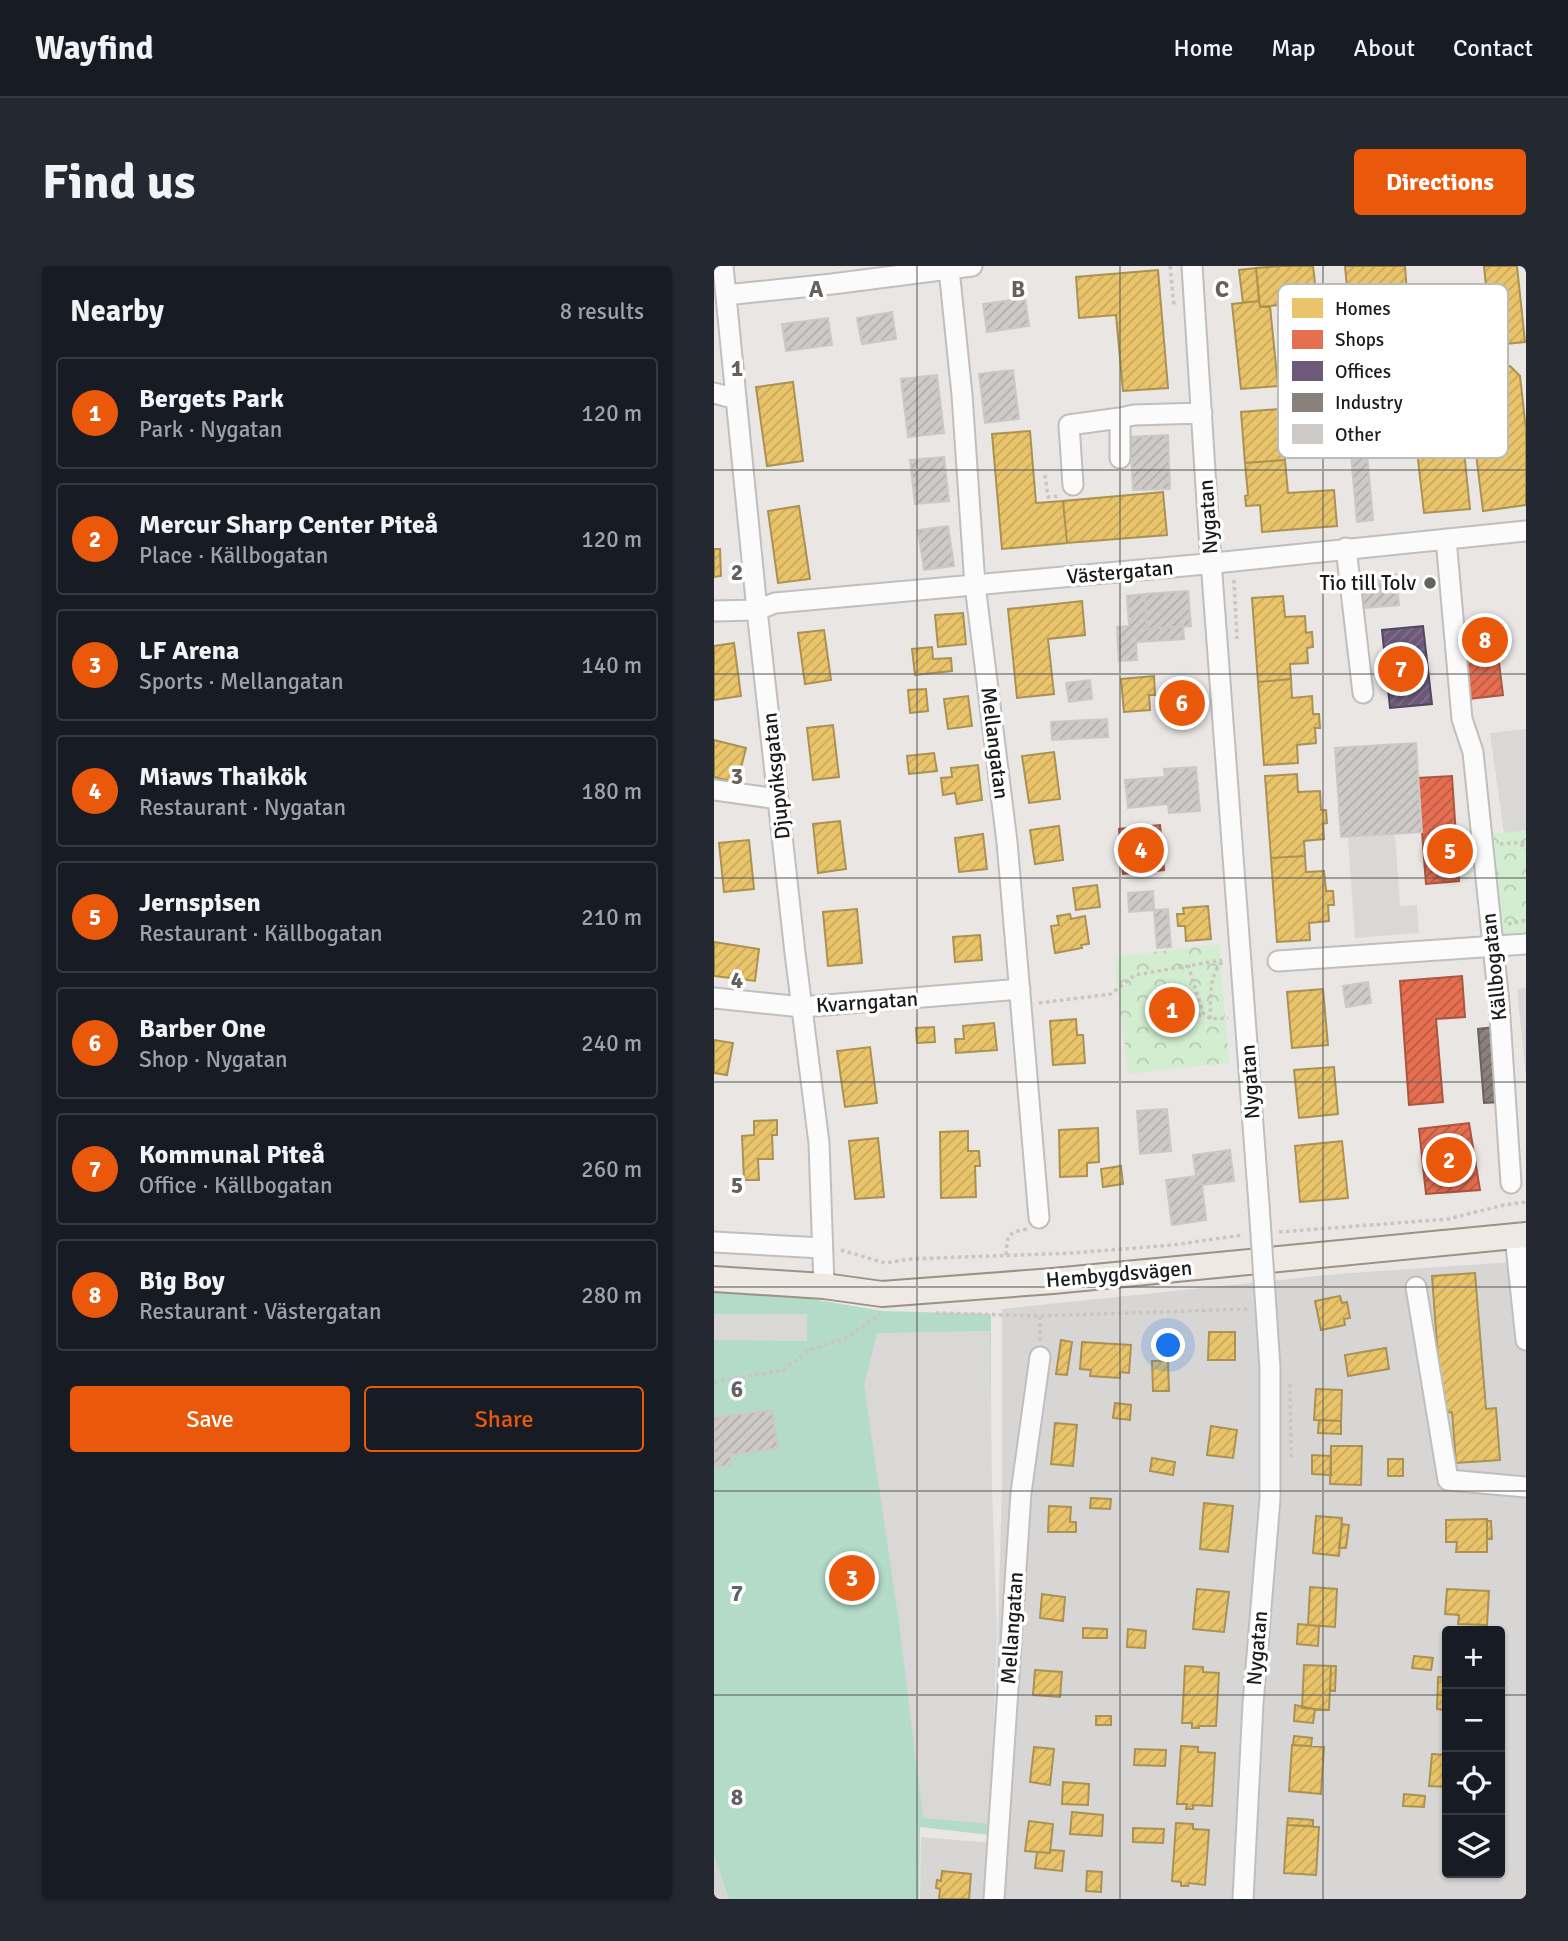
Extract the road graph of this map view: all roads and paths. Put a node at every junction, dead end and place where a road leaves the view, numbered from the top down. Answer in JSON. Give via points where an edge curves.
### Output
{"nodes":[{"id":1,"x":723,"y":266,"type":"edge"},
{"id":2,"x":972,"y":266,"type":"edge"},
{"id":3,"x":1192,"y":266,"type":"edge"},
{"id":4,"x":949,"y":269,"type":"junction"},
{"id":5,"x":726,"y":295,"type":"junction"},
{"id":6,"x":714,"y":393,"type":"edge"},
{"id":7,"x":736,"y":399,"type":"junction"},
{"id":8,"x":1202,"y":413,"type":"junction"},
{"id":9,"x":1120,"y":418,"type":"junction"},
{"id":10,"x":1120,"y":458,"type":"dead end"},
{"id":11,"x":1073,"y":485,"type":"dead end"},
{"id":12,"x":1526,"y":531,"type":"edge"},
{"id":13,"x":1446,"y":539,"type":"junction"},
{"id":14,"x":1346,"y":548,"type":"junction"},
{"id":15,"x":1212,"y":563,"type":"junction"},
{"id":16,"x":975,"y":585,"type":"junction"},
{"id":17,"x":757,"y":610,"type":"junction"},
{"id":18,"x":714,"y":611,"type":"edge"},
{"id":19,"x":1363,"y":693,"type":"dead end"},
{"id":20,"x":714,"y":790,"type":"edge"},
{"id":21,"x":778,"y":799,"type":"junction"},
{"id":22,"x":1524,"y":843,"type":"edge"},
{"id":23,"x":1482,"y":845,"type":"junction"},
{"id":24,"x":1526,"y":850,"type":"edge"},
{"id":25,"x":1526,"y":944,"type":"edge"},
{"id":26,"x":1493,"y":945,"type":"junction"},
{"id":27,"x":1278,"y":961,"type":"dead end"},
{"id":28,"x":1188,"y":965,"type":"junction"},
{"id":29,"x":1021,"y":997,"type":"junction"},
{"id":30,"x":714,"y":998,"type":"edge"},
{"id":31,"x":802,"y":1007,"type":"junction"},
{"id":32,"x":1228,"y":1018,"type":"dead end"},
{"id":33,"x":1210,"y":1019,"type":"junction"},
{"id":34,"x":1517,"y":1122,"type":"edge"},
{"id":35,"x":1511,"y":1183,"type":"dead end"},
{"id":36,"x":1526,"y":1202,"type":"edge"},
{"id":37,"x":1039,"y":1218,"type":"joint"},
{"id":38,"x":1270,"y":1233,"type":"dead end"},
{"id":39,"x":1249,"y":1235,"type":"dead end"},
{"id":40,"x":1523,"y":1236,"type":"edge"},
{"id":41,"x":714,"y":1242,"type":"edge"},
{"id":42,"x":822,"y":1248,"type":"junction"},
{"id":43,"x":1006,"y":1255,"type":"junction"},
{"id":44,"x":885,"y":1263,"type":"junction"},
{"id":45,"x":714,"y":1279,"type":"edge"},
{"id":46,"x":824,"y":1286,"type":"junction"},
{"id":47,"x":1416,"y":1287,"type":"dead end"},
{"id":48,"x":882,"y":1294,"type":"junction"},
{"id":49,"x":1259,"y":1296,"type":"junction"},
{"id":50,"x":932,"y":1313,"type":"dead end"},
{"id":51,"x":1526,"y":1340,"type":"edge"},
{"id":52,"x":1040,"y":1357,"type":"dead end"},
{"id":53,"x":714,"y":1382,"type":"edge"},
{"id":54,"x":1526,"y":1487,"type":"edge"},
{"id":55,"x":994,"y":1899,"type":"edge"},
{"id":56,"x":1243,"y":1899,"type":"edge"}],
"edges":[{"from":1,"to":5,"type":"street","name":"Djupviksgatan"},
{"from":2,"to":4,"type":"street"},
{"from":3,"to":8,"type":"street","name":"Nygatan"},
{"from":4,"to":5,"type":"street"},
{"from":4,"to":16,"type":"street","name":"Mellangatan"},
{"from":5,"to":7,"type":"street","name":"Djupviksgatan"},
{"from":6,"to":7,"type":"street"},
{"from":7,"to":17,"type":"street","name":"Djupviksgatan"},
{"from":8,"to":9,"type":"street"},
{"from":8,"to":15,"type":"street","name":"Nygatan"},
{"from":9,"to":10,"type":"street"},
{"from":9,"to":11,"type":"street","via":[[1069,425]]},
{"from":12,"to":13,"type":"street","name":"Västergatan"},
{"from":13,"to":14,"type":"street","name":"Västergatan"},
{"from":13,"to":23,"type":"street","name":"Källbogatan","via":[[1462,719],[1473,752]]},
{"from":14,"to":15,"type":"street","name":"Västergatan"},
{"from":14,"to":19,"type":"street"},
{"from":15,"to":16,"type":"street","name":"Västergatan"},
{"from":15,"to":49,"type":"street","name":"Nygatan","bridge":true,"via":[[1259,1205]]},
{"from":16,"to":17,"type":"street","name":"Västergatan","via":[[775,603]]},
{"from":16,"to":29,"type":"street","name":"Mellangatan"},
{"from":17,"to":18,"type":"street","name":"Västergatan"},
{"from":17,"to":21,"type":"street","name":"Djupviksgatan"},
{"from":20,"to":21,"type":"street"},
{"from":21,"to":31,"type":"street","name":"Djupviksgatan"},
{"from":22,"to":23,"type":"path"},
{"from":22,"to":24,"type":"path"},
{"from":23,"to":26,"type":"street","name":"Källbogatan"},
{"from":25,"to":26,"type":"street"},
{"from":26,"to":27,"type":"street"},
{"from":26,"to":34,"type":"street","name":"Källbogatan"},
{"from":28,"to":29,"type":"path","via":[[1135,975],[1111,995]]},
{"from":28,"to":33,"type":"path","via":[[1203,1013]]},
{"from":28,"to":33,"type":"path","via":[[1224,960],[1214,970]]},
{"from":29,"to":31,"type":"street","name":"Kvarngatan"},
{"from":29,"to":37,"type":"street","name":"Mellangatan"},
{"from":30,"to":31,"type":"street","name":"Kvarngatan"},
{"from":31,"to":42,"type":"street","name":"Djupviksgatan","via":[[819,1143]]},
{"from":32,"to":33,"type":"path"},
{"from":34,"to":35,"type":"street","name":"Källbogatan"},
{"from":36,"to":38,"type":"path","via":[[1448,1219]]},
{"from":37,"to":43,"type":"path","via":[[1033,1228],[1008,1236]]},
{"from":39,"to":43,"type":"path","via":[[1172,1245]]},
{"from":40,"to":48,"type":"main road","name":"Hembygdsvägen"},
{"from":40,"to":51,"type":"street"},
{"from":41,"to":42,"type":"street"},
{"from":42,"to":44,"type":"path"},
{"from":42,"to":46,"type":"street","name":"Djupviksgatan"},
{"from":43,"to":44,"type":"path"},
{"from":44,"to":48,"type":"path"},
{"from":45,"to":46,"type":"main road","name":"Hembygdsvägen"},
{"from":46,"to":48,"type":"main road","name":"Hembygdsvägen"},
{"from":47,"to":54,"type":"street","via":[[1448,1480]]},
{"from":48,"to":53,"type":"path","via":[[879,1306],[883,1311],[848,1337],[807,1351],[784,1370]]},
{"from":49,"to":50,"type":"path","via":[[1248,1310],[1040,1316]]},
{"from":49,"to":56,"type":"street","name":"Nygatan","via":[[1270,1367],[1270,1499]]},
{"from":52,"to":55,"type":"street","name":"Mellangatan","via":[[1021,1493]]}]}
